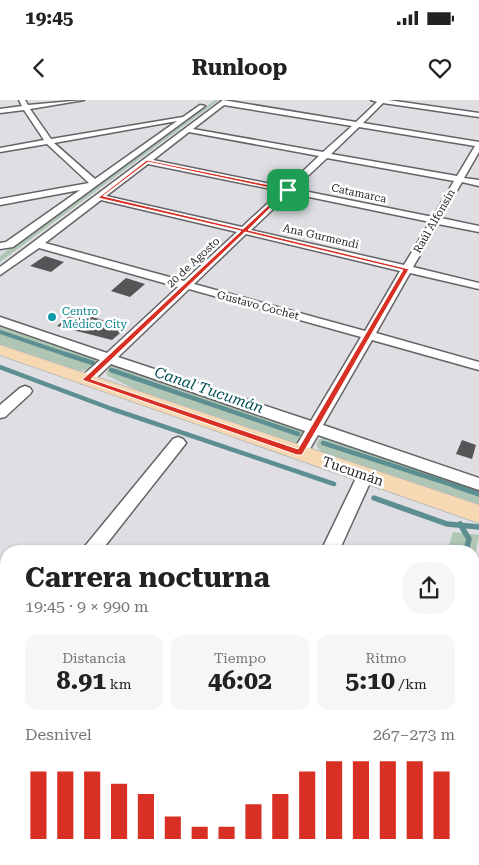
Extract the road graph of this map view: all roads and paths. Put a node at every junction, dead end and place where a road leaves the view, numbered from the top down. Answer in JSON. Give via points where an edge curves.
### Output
{"nodes":[{"id":1,"x":22,"y":100,"type":"edge"},
{"id":2,"x":81,"y":100,"type":"edge"},
{"id":3,"x":210,"y":100,"type":"edge"},
{"id":4,"x":380,"y":100,"type":"edge"},
{"id":5,"x":226,"y":101,"type":"edge"},
{"id":6,"x":26,"y":108,"type":"junction"},
{"id":7,"x":0,"y":111,"type":"edge"},
{"id":8,"x":479,"y":115,"type":"edge"},
{"id":9,"x":186,"y":117,"type":"junction"},
{"id":10,"x":358,"y":124,"type":"junction"},
{"id":11,"x":188,"y":130,"type":"junction"},
{"id":12,"x":49,"y":142,"type":"junction"},
{"id":13,"x":479,"y":145,"type":"edge"},
{"id":14,"x":0,"y":150,"type":"edge"},
{"id":15,"x":325,"y":155,"type":"junction"},
{"id":16,"x":147,"y":161,"type":"junction"},
{"id":17,"x":459,"y":180,"type":"junction"},
{"id":18,"x":479,"y":183,"type":"edge"},
{"id":19,"x":93,"y":184,"type":"junction"},
{"id":20,"x":288,"y":190,"type":"junction"},
{"id":21,"x":100,"y":197,"type":"junction"},
{"id":22,"x":0,"y":202,"type":"edge"},
{"id":23,"x":435,"y":220,"type":"junction"},
{"id":24,"x":479,"y":230,"type":"edge"},
{"id":25,"x":244,"y":231,"type":"junction"},
{"id":26,"x":37,"y":244,"type":"junction"},
{"id":27,"x":0,"y":246,"type":"edge"},
{"id":28,"x":407,"y":269,"type":"junction"},
{"id":29,"x":0,"y":272,"type":"edge"},
{"id":30,"x":187,"y":285,"type":"junction"},
{"id":31,"x":479,"y":286,"type":"edge"},
{"id":32,"x":0,"y":321,"type":"edge"},
{"id":33,"x":368,"y":335,"type":"junction"},
{"id":34,"x":0,"y":350,"type":"edge"},
{"id":35,"x":109,"y":358,"type":"junction"},
{"id":36,"x":479,"y":366,"type":"edge"},
{"id":37,"x":86,"y":380,"type":"junction"},
{"id":38,"x":25,"y":391,"type":"dead end"},
{"id":39,"x":0,"y":413,"type":"edge"},
{"id":40,"x":314,"y":428,"type":"junction"},
{"id":41,"x":178,"y":443,"type":"dead end"},
{"id":42,"x":300,"y":453,"type":"junction"},
{"id":43,"x":365,"y":476,"type":"junction"},
{"id":44,"x":479,"y":484,"type":"edge"},
{"id":45,"x":479,"y":514,"type":"edge"},
{"id":46,"x":95,"y":545,"type":"edge"},
{"id":47,"x":333,"y":545,"type":"edge"}],
"edges":[{"from":1,"to":6,"type":"street"},
{"from":2,"to":6,"type":"street"},
{"from":3,"to":9,"type":"street"},
{"from":4,"to":8,"type":"street"},
{"from":4,"to":10,"type":"street","name":"20 de Agosto"},
{"from":5,"to":10,"type":"street"},
{"from":5,"to":11,"type":"street"},
{"from":6,"to":7,"type":"street"},
{"from":6,"to":12,"type":"street"},
{"from":9,"to":12,"type":"street"},
{"from":9,"to":19,"type":"street"},
{"from":10,"to":13,"type":"street"},
{"from":10,"to":15,"type":"street","name":"20 de Agosto"},
{"from":11,"to":15,"type":"street"},
{"from":11,"to":16,"type":"street"},
{"from":12,"to":14,"type":"street"},
{"from":12,"to":19,"type":"street"},
{"from":13,"to":17,"type":"street","name":"Raúl Alfonsín"},
{"from":15,"to":17,"type":"street"},
{"from":15,"to":20,"type":"street","name":"20 de Agosto"},
{"from":16,"to":20,"type":"street","name":"Catamarca"},
{"from":16,"to":21,"type":"street"},
{"from":17,"to":18,"type":"street"},
{"from":17,"to":23,"type":"street","name":"Raúl Alfonsín"},
{"from":19,"to":22,"type":"street"},
{"from":19,"to":27,"type":"street","via":[[9,244]]},
{"from":20,"to":23,"type":"street","name":"Catamarca"},
{"from":20,"to":25,"type":"street","name":"20 de Agosto"},
{"from":21,"to":25,"type":"street","name":"Ana Gurmendi"},
{"from":21,"to":26,"type":"street"},
{"from":23,"to":24,"type":"street","name":"Catamarca"},
{"from":23,"to":28,"type":"street","name":"Raúl Alfonsín"},
{"from":25,"to":28,"type":"street","name":"Ana Gurmendi"},
{"from":25,"to":30,"type":"street","name":"20 de Agosto"},
{"from":26,"to":29,"type":"street"},
{"from":26,"to":30,"type":"street","name":"Gustavo Cochet"},
{"from":28,"to":31,"type":"street","name":"Ana Gurmendi"},
{"from":28,"to":33,"type":"street","name":"Raúl Alfonsín"},
{"from":30,"to":33,"type":"street","name":"Gustavo Cochet"},
{"from":30,"to":35,"type":"street","name":"20 de Agosto"},
{"from":32,"to":35,"type":"street","name":"Tucumán"},
{"from":33,"to":36,"type":"street","name":"Gustavo Cochet"},
{"from":33,"to":40,"type":"street","name":"Raúl Alfonsín"},
{"from":34,"to":37,"type":"main road","name":"Tucumán"},
{"from":35,"to":37,"type":"street","name":"20 de Agosto"},
{"from":35,"to":40,"type":"street","name":"Tucumán"},
{"from":37,"to":42,"type":"main road","name":"Tucumán"},
{"from":38,"to":39,"type":"street"},
{"from":40,"to":42,"type":"street","name":"Raúl Alfonsín"},
{"from":40,"to":44,"type":"street","name":"Tucumán"},
{"from":41,"to":46,"type":"street"},
{"from":42,"to":43,"type":"main road","name":"Tucumán"},
{"from":43,"to":45,"type":"main road","name":"Tucumán"},
{"from":43,"to":47,"type":"street"}]}
